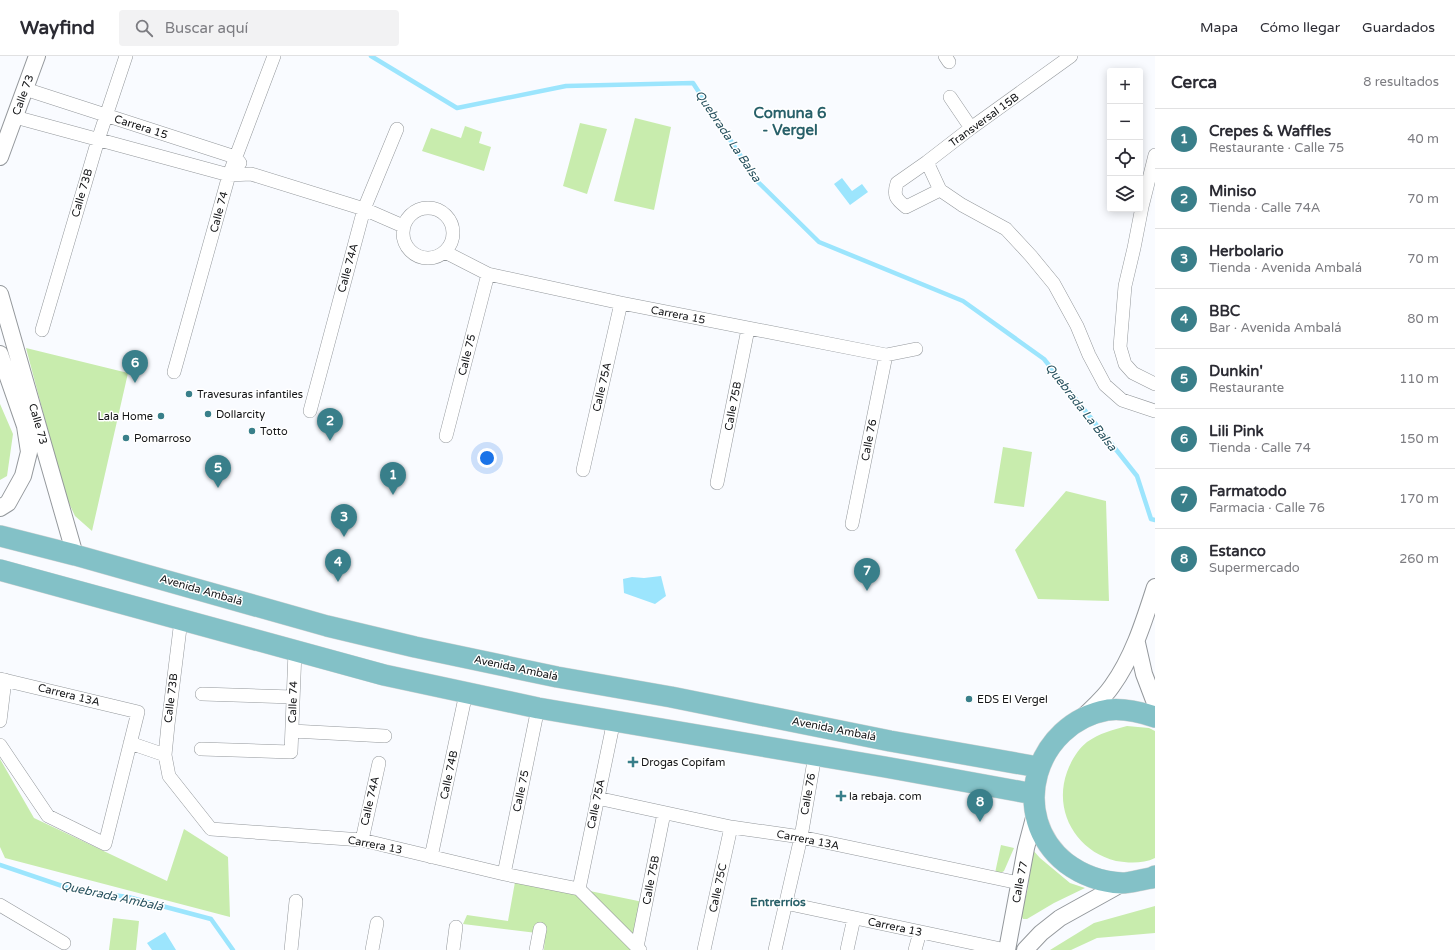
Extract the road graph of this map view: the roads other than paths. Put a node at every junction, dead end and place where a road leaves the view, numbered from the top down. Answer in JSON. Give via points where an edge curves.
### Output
{"nodes":[{"id":1,"x":37,"y":56,"type":"edge"},
{"id":2,"x":126,"y":56,"type":"edge"},
{"id":3,"x":274,"y":56,"type":"edge"},
{"id":4,"x":1071,"y":56,"type":"edge"},
{"id":5,"x":25,"y":89,"type":"junction"},
{"id":6,"x":950,"y":97,"type":"dead end"},
{"id":7,"x":106,"y":115,"type":"junction"},
{"id":8,"x":15,"y":118,"type":"junction"},
{"id":9,"x":971,"y":128,"type":"junction"},
{"id":10,"x":397,"y":129,"type":"dead end"},
{"id":11,"x":98,"y":140,"type":"junction"},
{"id":12,"x":1155,"y":155,"type":"edge"},
{"id":13,"x":0,"y":157,"type":"edge"},
{"id":14,"x":235,"y":157,"type":"junction"},
{"id":15,"x":927,"y":162,"type":"junction"},
{"id":16,"x":251,"y":174,"type":"junction"},
{"id":17,"x":229,"y":175,"type":"junction"},
{"id":18,"x":940,"y":190,"type":"junction"},
{"id":19,"x":364,"y":209,"type":"junction"},
{"id":20,"x":404,"y":226,"type":"junction"},
{"id":21,"x":445,"y":252,"type":"junction"},
{"id":22,"x":488,"y":274,"type":"junction"},
{"id":23,"x":0,"y":294,"type":"edge"},
{"id":24,"x":621,"y":303,"type":"junction"},
{"id":25,"x":748,"y":328,"type":"junction"},
{"id":26,"x":42,"y":330,"type":"dead end"},
{"id":27,"x":916,"y":349,"type":"dead end"},
{"id":28,"x":0,"y":354,"type":"edge"},
{"id":29,"x":886,"y":355,"type":"junction"},
{"id":30,"x":174,"y":372,"type":"dead end"},
{"id":31,"x":1155,"y":384,"type":"edge"},
{"id":32,"x":310,"y":411,"type":"dead end"},
{"id":33,"x":1155,"y":412,"type":"edge"},
{"id":34,"x":446,"y":436,"type":"dead end"},
{"id":35,"x":583,"y":470,"type":"dead end"},
{"id":36,"x":717,"y":483,"type":"dead end"},
{"id":37,"x":0,"y":508,"type":"edge"},
{"id":38,"x":852,"y":524,"type":"dead end"},
{"id":39,"x":0,"y":536,"type":"edge"},
{"id":40,"x":75,"y":555,"type":"junction"},
{"id":41,"x":0,"y":570,"type":"edge"},
{"id":42,"x":1155,"y":587,"type":"edge"},
{"id":43,"x":182,"y":620,"type":"junction"},
{"id":44,"x":1137,"y":643,"type":"junction"},
{"id":45,"x":295,"y":652,"type":"junction"},
{"id":46,"x":2,"y":679,"type":"edge"},
{"id":47,"x":466,"y":693,"type":"junction"},
{"id":48,"x":202,"y":694,"type":"dead end"},
{"id":49,"x":293,"y":697,"type":"junction"},
{"id":50,"x":1155,"y":703,"type":"edge"},
{"id":51,"x":538,"y":708,"type":"junction"},
{"id":52,"x":1155,"y":717,"type":"edge"},
{"id":53,"x":1081,"y":719,"type":"junction"},
{"id":54,"x":614,"y":720,"type":"junction"},
{"id":55,"x":0,"y":722,"type":"edge"},
{"id":56,"x":292,"y":730,"type":"junction"},
{"id":57,"x":385,"y":736,"type":"dead end"},
{"id":58,"x":130,"y":743,"type":"junction"},
{"id":59,"x":0,"y":745,"type":"edge"},
{"id":60,"x":201,"y":748,"type":"dead end"},
{"id":61,"x":166,"y":754,"type":"junction"},
{"id":62,"x":815,"y":755,"type":"junction"},
{"id":63,"x":379,"y":763,"type":"dead end"},
{"id":64,"x":1038,"y":767,"type":"junction"},
{"id":65,"x":169,"y":776,"type":"joint"},
{"id":66,"x":597,"y":798,"type":"junction"},
{"id":67,"x":1034,"y":804,"type":"junction"},
{"id":68,"x":664,"y":813,"type":"junction"},
{"id":69,"x":731,"y":827,"type":"junction"},
{"id":70,"x":801,"y":837,"type":"junction"},
{"id":71,"x":362,"y":840,"type":"junction"},
{"id":72,"x":431,"y":857,"type":"junction"},
{"id":73,"x":504,"y":874,"type":"junction"},
{"id":74,"x":1155,"y":876,"type":"edge"},
{"id":75,"x":1019,"y":883,"type":"junction"},
{"id":76,"x":1123,"y":883,"type":"junction"},
{"id":77,"x":579,"y":889,"type":"junction"},
{"id":78,"x":296,"y":901,"type":"dead end"},
{"id":79,"x":785,"y":903,"type":"junction"},
{"id":80,"x":0,"y":905,"type":"edge"},
{"id":81,"x":854,"y":918,"type":"junction"},
{"id":82,"x":377,"y":922,"type":"dead end"},
{"id":83,"x":456,"y":927,"type":"dead end"},
{"id":84,"x":540,"y":929,"type":"dead end"},
{"id":85,"x":920,"y":932,"type":"junction"},
{"id":86,"x":64,"y":943,"type":"dead end"},
{"id":87,"x":639,"y":949,"type":"edge"},
{"id":88,"x":290,"y":950,"type":"edge"},
{"id":89,"x":372,"y":950,"type":"edge"},
{"id":90,"x":453,"y":950,"type":"edge"},
{"id":91,"x":536,"y":950,"type":"edge"},
{"id":92,"x":704,"y":950,"type":"edge"},
{"id":93,"x":775,"y":950,"type":"edge"},
{"id":94,"x":847,"y":950,"type":"edge"},
{"id":95,"x":915,"y":950,"type":"edge"},
{"id":96,"x":1006,"y":950,"type":"edge"},
{"id":97,"x":1025,"y":950,"type":"edge"}],
"edges":[{"from":1,"to":5,"type":"street","name":"Calle 73"},
{"from":2,"to":7,"type":"street","name":"Calle 73B"},
{"from":3,"to":14,"type":"street","name":"Calle 74"},
{"from":4,"to":9,"type":"street","name":"Transversal 15B"},
{"from":5,"to":7,"type":"street","name":"Carrera 15"},
{"from":5,"to":8,"type":"street","name":"Calle 73"},
{"from":6,"to":9,"type":"street"},
{"from":7,"to":11,"type":"street","name":"Calle 73B"},
{"from":7,"to":14,"type":"street","name":"Carrera 15"},
{"from":8,"to":11,"type":"street","name":"Carrera 15"},
{"from":8,"to":13,"type":"street","name":"Calle 73"},
{"from":9,"to":15,"type":"street","name":"Transversal 15B"},
{"from":10,"to":19,"type":"street","name":"Calle 74A"},
{"from":11,"to":17,"type":"street","name":"Carrera 15"},
{"from":11,"to":26,"type":"street","name":"Calle 73B"},
{"from":12,"to":31,"type":"street","via":[[1125,286],[1120,347],[1125,364],[1134,373]]},
{"from":14,"to":16,"type":"street","name":"Carrera 15"},
{"from":14,"to":17,"type":"street","name":"Calle 74"},
{"from":15,"to":18,"type":"street"},
{"from":15,"to":18,"type":"street","name":"Transversal 15B","via":[[896,183],[894,192],[897,200],[906,208]]},
{"from":16,"to":17,"type":"street","name":"Carrera 15"},
{"from":16,"to":19,"type":"street","name":"Carrera 15"},
{"from":17,"to":30,"type":"street","name":"Calle 74"},
{"from":18,"to":33,"type":"street","via":[[1006,229],[1054,284],[1105,385],[1122,400]]},
{"from":19,"to":20,"type":"street","name":"Carrera 15"},
{"from":19,"to":32,"type":"street","name":"Calle 74A"},
{"from":20,"to":21,"type":"street","via":[[404,242],[414,254],[430,258]]},
{"from":20,"to":21,"type":"street","via":[[407,218],[421,208],[430,207],[446,214],[454,229],[454,238]]},
{"from":21,"to":22,"type":"street","name":"Carrera 15"},
{"from":22,"to":24,"type":"street","name":"Carrera 15"},
{"from":22,"to":34,"type":"street","name":"Calle 75"},
{"from":23,"to":40,"type":"street","name":"Calle 73"},
{"from":24,"to":25,"type":"street","name":"Carrera 15"},
{"from":24,"to":35,"type":"street","name":"Calle 75A"},
{"from":25,"to":29,"type":"street","name":"Carrera 15"},
{"from":25,"to":36,"type":"street","name":"Calle 75B"},
{"from":27,"to":29,"type":"street","name":"Carrera 15"},
{"from":28,"to":37,"type":"street","name":"Calle 73","via":[[25,426],[29,452],[23,476],[8,503]]},
{"from":29,"to":38,"type":"street","name":"Calle 76"},
{"from":39,"to":40,"type":"main road","name":"Avenida Ambalá"},
{"from":40,"to":64,"type":"main road","name":"Avenida Ambalá","via":[[327,626],[415,647],[557,677]]},
{"from":41,"to":43,"type":"main road"},
{"from":42,"to":44,"type":"street"},
{"from":43,"to":45,"type":"main road"},
{"from":43,"to":61,"type":"street","name":"Calle 73B"},
{"from":44,"to":50,"type":"street","via":[[1144,674]]},
{"from":44,"to":53,"type":"street","via":[[1112,686]]},
{"from":45,"to":47,"type":"main road"},
{"from":45,"to":49,"type":"street","name":"Calle 74"},
{"from":46,"to":55,"type":"street"},
{"from":46,"to":58,"type":"street","name":"Carrera 13A","via":[[138,712]]},
{"from":47,"to":51,"type":"main road"},
{"from":47,"to":72,"type":"street","name":"Calle 74B"},
{"from":48,"to":49,"type":"street"},
{"from":49,"to":56,"type":"street","name":"Calle 74"},
{"from":51,"to":54,"type":"main road"},
{"from":51,"to":73,"type":"street","name":"Calle 75"},
{"from":52,"to":53,"type":"main road","via":[[1137,711],[1108,710]]},
{"from":53,"to":64,"type":"main road","via":[[1063,732],[1048,748]]},
{"from":54,"to":62,"type":"main road"},
{"from":54,"to":66,"type":"street","name":"Calle 75A"},
{"from":56,"to":57,"type":"street"},
{"from":56,"to":60,"type":"street","name":"Calle 74","via":[[291,752]]},
{"from":58,"to":59,"type":"street","via":[[105,844],[48,816]]},
{"from":58,"to":61,"type":"street"},
{"from":61,"to":65,"type":"street","name":"Calle 73B"},
{"from":62,"to":67,"type":"main road","via":[[885,766]]},
{"from":62,"to":70,"type":"street","name":"Calle 76"},
{"from":63,"to":71,"type":"street","name":"Calle 74A"},
{"from":64,"to":67,"type":"main road"},
{"from":65,"to":71,"type":"street","name":"Carrera 13","via":[[211,829]]},
{"from":66,"to":68,"type":"street","name":"Carrera 13A"},
{"from":66,"to":77,"type":"street","name":"Calle 75A"},
{"from":67,"to":75,"type":"street","name":"Calle 77"},
{"from":67,"to":76,"type":"main road","via":[[1044,837],[1058,856],[1077,871],[1099,880]]},
{"from":68,"to":69,"type":"street","name":"Carrera 13A"},
{"from":68,"to":87,"type":"street","name":"Calle 75B"},
{"from":69,"to":70,"type":"street","name":"Carrera 13A"},
{"from":69,"to":92,"type":"street","name":"Calle 75C"},
{"from":70,"to":75,"type":"street","name":"Carrera 13A"},
{"from":70,"to":79,"type":"street","name":"Calle 76"},
{"from":71,"to":72,"type":"street","name":"Carrera 13"},
{"from":72,"to":73,"type":"street","name":"Carrera 13"},
{"from":73,"to":77,"type":"street","name":"Carrera 13"},
{"from":74,"to":76,"type":"main road"},
{"from":75,"to":96,"type":"street","name":"Calle 77"},
{"from":76,"to":97,"type":"street","via":[[1060,918]]},
{"from":77,"to":87,"type":"street"},
{"from":78,"to":88,"type":"street"},
{"from":79,"to":81,"type":"street","name":"Carrera 13"},
{"from":79,"to":93,"type":"street","name":"Calle 76"},
{"from":80,"to":86,"type":"street"},
{"from":81,"to":85,"type":"street","name":"Carrera 13"},
{"from":81,"to":94,"type":"street"},
{"from":82,"to":89,"type":"street"},
{"from":83,"to":90,"type":"street"},
{"from":84,"to":91,"type":"street"},
{"from":85,"to":95,"type":"street"},
{"from":85,"to":96,"type":"street","name":"Carrera 13"}]}
